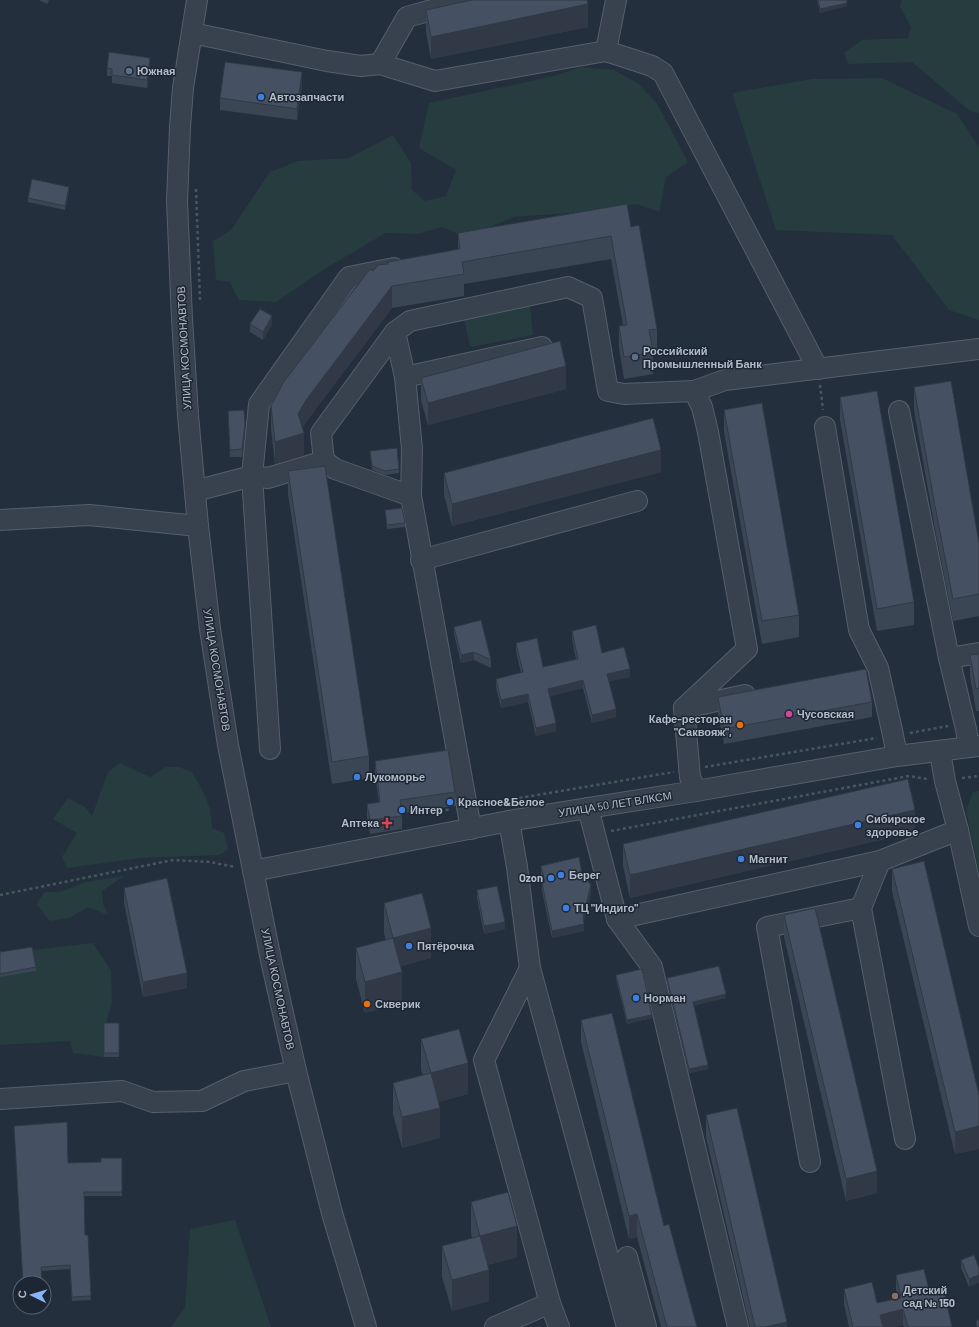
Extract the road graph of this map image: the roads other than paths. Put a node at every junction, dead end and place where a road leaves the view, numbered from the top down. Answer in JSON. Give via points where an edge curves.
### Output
{"nodes":[{"id":1,"x":197,"y":0,"type":"edge"},
{"id":2,"x":468,"y":0,"type":"edge"},
{"id":3,"x":616,"y":0,"type":"edge"},
{"id":4,"x":192,"y":33,"type":"junction"},
{"id":5,"x":606,"y":51,"type":"junction"},
{"id":6,"x":380,"y":64,"type":"junction"},
{"id":7,"x":414,"y":263,"type":"edge"},
{"id":8,"x":395,"y":332,"type":"junction"},
{"id":9,"x":545,"y":346,"type":"edge"},
{"id":10,"x":979,"y":349,"type":"edge"},
{"id":11,"x":818,"y":369,"type":"junction"},
{"id":12,"x":405,"y":377,"type":"junction"},
{"id":13,"x":694,"y":391,"type":"junction"},
{"id":14,"x":899,"y":410,"type":"dead end"},
{"id":15,"x":824,"y":428,"type":"road end"},
{"id":16,"x":324,"y":461,"type":"junction"},
{"id":17,"x":252,"y":476,"type":"junction"},
{"id":18,"x":195,"y":491,"type":"junction"},
{"id":19,"x":411,"y":496,"type":"junction"},
{"id":20,"x":637,"y":502,"type":"dead end"},
{"id":21,"x":0,"y":520,"type":"edge"},
{"id":22,"x":198,"y":526,"type":"junction"},
{"id":23,"x":421,"y":560,"type":"junction"},
{"id":24,"x":979,"y":653,"type":"edge"},
{"id":25,"x":949,"y":658,"type":"junction"},
{"id":26,"x":762,"y":692,"type":"edge"},
{"id":27,"x":684,"y":708,"type":"junction"},
{"id":28,"x":974,"y":747,"type":"edge"},
{"id":29,"x":270,"y":749,"type":"dead end"},
{"id":30,"x":940,"y":752,"type":"junction"},
{"id":31,"x":897,"y":756,"type":"junction"},
{"id":32,"x":696,"y":791,"type":"junction"},
{"id":33,"x":588,"y":808,"type":"junction"},
{"id":34,"x":509,"y":821,"type":"junction"},
{"id":35,"x":471,"y":829,"type":"junction"},
{"id":36,"x":958,"y":830,"type":"junction"},
{"id":37,"x":880,"y":861,"type":"junction"},
{"id":38,"x":253,"y":871,"type":"junction"},
{"id":39,"x":861,"y":908,"type":"junction"},
{"id":40,"x":617,"y":919,"type":"junction"},
{"id":41,"x":979,"y":926,"type":"edge"},
{"id":42,"x":530,"y":968,"type":"junction"},
{"id":43,"x":296,"y":1071,"type":"junction"},
{"id":44,"x":0,"y":1099,"type":"edge"},
{"id":45,"x":906,"y":1139,"type":"dead end"},
{"id":46,"x":810,"y":1162,"type":"dead end"},
{"id":47,"x":627,"y":1257,"type":"dead end"},
{"id":48,"x":550,"y":1303,"type":"junction"},
{"id":49,"x":366,"y":1327,"type":"edge"},
{"id":50,"x":495,"y":1327,"type":"edge"},
{"id":51,"x":559,"y":1327,"type":"edge"},
{"id":52,"x":627,"y":1327,"type":"edge"},
{"id":53,"x":646,"y":1327,"type":"edge"},
{"id":54,"x":738,"y":1327,"type":"edge"}],
"edges":[{"from":1,"to":4,"type":"street","name":"УЛИЦА КОСМОНАВТОВ"},
{"from":2,"to":6,"type":"street","via":[[407,17]]},
{"from":3,"to":5,"type":"street"},
{"from":4,"to":6,"type":"street","via":[[327,61],[361,66]]},
{"from":4,"to":18,"type":"street","name":"УЛИЦА КОСМОНАВТОВ","via":[[183,88],[177,191],[182,319]]},
{"from":5,"to":6,"type":"street","via":[[434,81]]},
{"from":5,"to":11,"type":"street","via":[[652,66],[663,73]]},
{"from":7,"to":17,"type":"street","via":[[349,277],[259,404]]},
{"from":8,"to":12,"type":"street"},
{"from":8,"to":13,"type":"street","via":[[410,321],[568,287],[592,298],[608,391],[624,394]]},
{"from":8,"to":16,"type":"street","via":[[321,433]]},
{"from":9,"to":12,"type":"street"},
{"from":10,"to":11,"type":"street"},
{"from":11,"to":13,"type":"street","via":[[725,380]]},
{"from":12,"to":19,"type":"street","via":[[412,449]]},
{"from":13,"to":27,"type":"street","via":[[702,407],[708,432],[747,649]]},
{"from":14,"to":25,"type":"street"},
{"from":15,"to":31,"type":"street","via":[[859,630]]},
{"from":16,"to":17,"type":"street","via":[[268,478]]},
{"from":16,"to":19,"type":"street","via":[[335,469]]},
{"from":17,"to":18,"type":"street"},
{"from":17,"to":29,"type":"street"},
{"from":18,"to":22,"type":"street","name":"УЛИЦА КОСМОНАВТОВ"},
{"from":19,"to":23,"type":"street"},
{"from":20,"to":23,"type":"street"},
{"from":21,"to":22,"type":"street","via":[[89,515]]},
{"from":22,"to":38,"type":"street","name":"УЛИЦА КОСМОНАВТОВ","via":[[210,628],[227,737]]},
{"from":23,"to":35,"type":"street"},
{"from":24,"to":25,"type":"street"},
{"from":25,"to":28,"type":"street","via":[[966,729]]},
{"from":26,"to":27,"type":"street"},
{"from":27,"to":32,"type":"street","via":[[690,777]]},
{"from":28,"to":30,"type":"street","name":"УЛИЦА 50 ЛЕТ ВЛКСМ"},
{"from":30,"to":31,"type":"street","name":"УЛИЦА 50 ЛЕТ ВЛКСМ"},
{"from":30,"to":36,"type":"street"},
{"from":31,"to":32,"type":"street","name":"УЛИЦА 50 ЛЕТ ВЛКСМ"},
{"from":32,"to":33,"type":"street","name":"УЛИЦА 50 ЛЕТ ВЛКСМ"},
{"from":33,"to":34,"type":"street","name":"УЛИЦА 50 ЛЕТ ВЛКСМ"},
{"from":33,"to":40,"type":"street"},
{"from":34,"to":35,"type":"street","name":"УЛИЦА 50 ЛЕТ ВЛКСМ"},
{"from":34,"to":42,"type":"street"},
{"from":35,"to":38,"type":"street","name":"УЛИЦА 50 ЛЕТ ВЛКСМ"},
{"from":36,"to":37,"type":"street"},
{"from":36,"to":41,"type":"street"},
{"from":37,"to":39,"type":"street"},
{"from":37,"to":40,"type":"street"},
{"from":38,"to":43,"type":"street","name":"УЛИЦА КОСМОНАВТОВ","via":[[270,960]]},
{"from":39,"to":45,"type":"street"},
{"from":39,"to":46,"type":"street","via":[[767,927]]},
{"from":40,"to":54,"type":"street","via":[[652,967]]},
{"from":42,"to":48,"type":"street","via":[[484,1060]]},
{"from":42,"to":52,"type":"street"},
{"from":43,"to":44,"type":"street","via":[[244,1081],[202,1101],[153,1102],[122,1091]]},
{"from":43,"to":49,"type":"street","name":"УЛИЦА КОСМОНАВТОВ","via":[[332,1213]]},
{"from":47,"to":53,"type":"street"},
{"from":48,"to":50,"type":"street"},
{"from":48,"to":51,"type":"street"}]}
